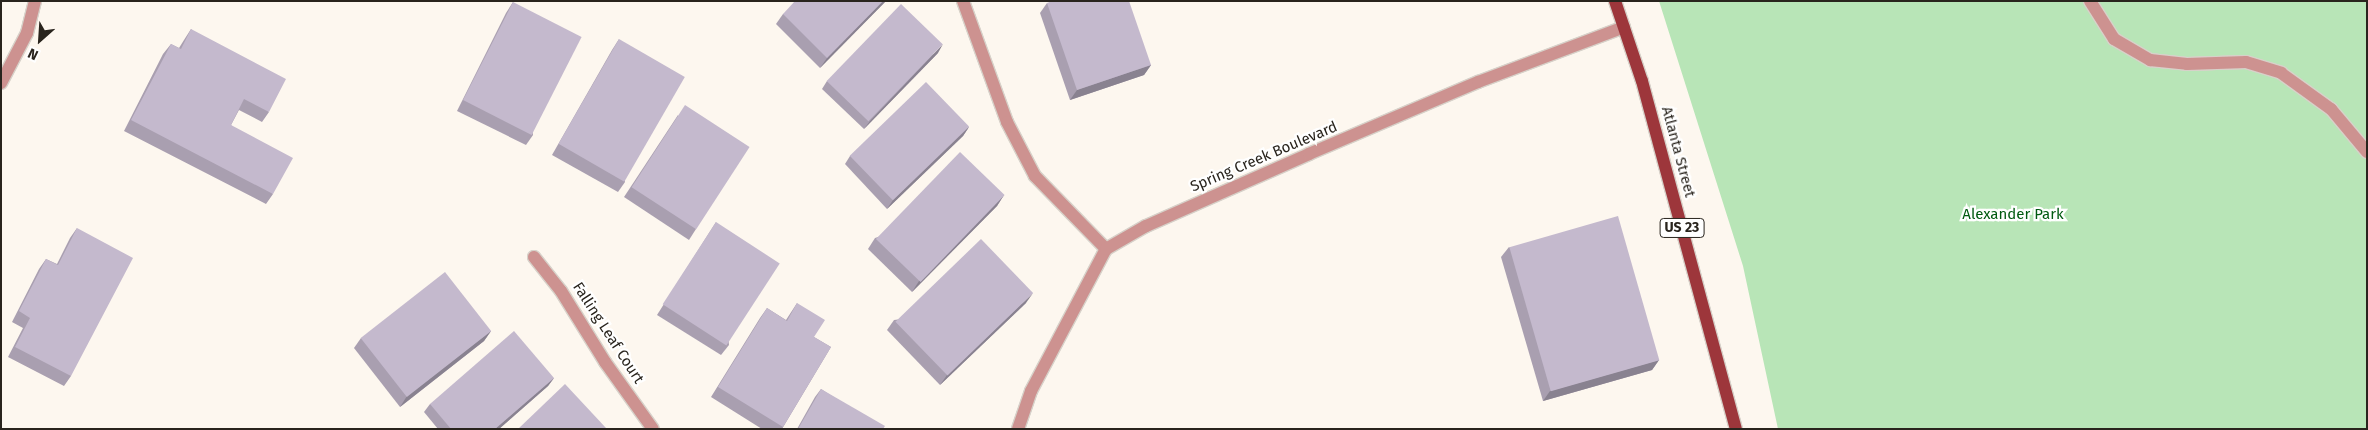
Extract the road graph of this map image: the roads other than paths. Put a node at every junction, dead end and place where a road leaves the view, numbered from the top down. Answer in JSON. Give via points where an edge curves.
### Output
{"nodes":[{"id":1,"x":35,"y":1,"type":"edge"},
{"id":2,"x":963,"y":1,"type":"edge"},
{"id":3,"x":1615,"y":1,"type":"edge"},
{"id":4,"x":2090,"y":1,"type":"edge"},
{"id":5,"x":1624,"y":27,"type":"junction"},
{"id":6,"x":1,"y":83,"type":"edge"},
{"id":7,"x":2367,"y":152,"type":"edge"},
{"id":8,"x":1106,"y":249,"type":"junction"},
{"id":9,"x":534,"y":257,"type":"dead end"},
{"id":10,"x":653,"y":429,"type":"edge"},
{"id":11,"x":1018,"y":429,"type":"edge"},
{"id":12,"x":1736,"y":429,"type":"edge"}],
"edges":[{"from":1,"to":6,"type":"street","via":[[27,33]]},
{"from":2,"to":8,"type":"street","via":[[1007,122],[1035,176]]},
{"from":3,"to":5,"type":"main road","name":"Atlanta Street","number":"US 23"},
{"from":4,"to":7,"type":"street","via":[[2114,39],[2150,60],[2187,64],[2246,62],[2280,73],[2331,109]]},
{"from":5,"to":8,"type":"street","name":"Spring Creek Boulevard","via":[[1478,82],[1318,150],[1146,226]]},
{"from":5,"to":12,"type":"main road","name":"Atlanta Street","number":"US 23","via":[[1642,81]]},
{"from":8,"to":11,"type":"street","via":[[1031,391]]},
{"from":9,"to":10,"type":"street","name":"Falling Leaf Court","via":[[561,291],[605,362]]}]}
